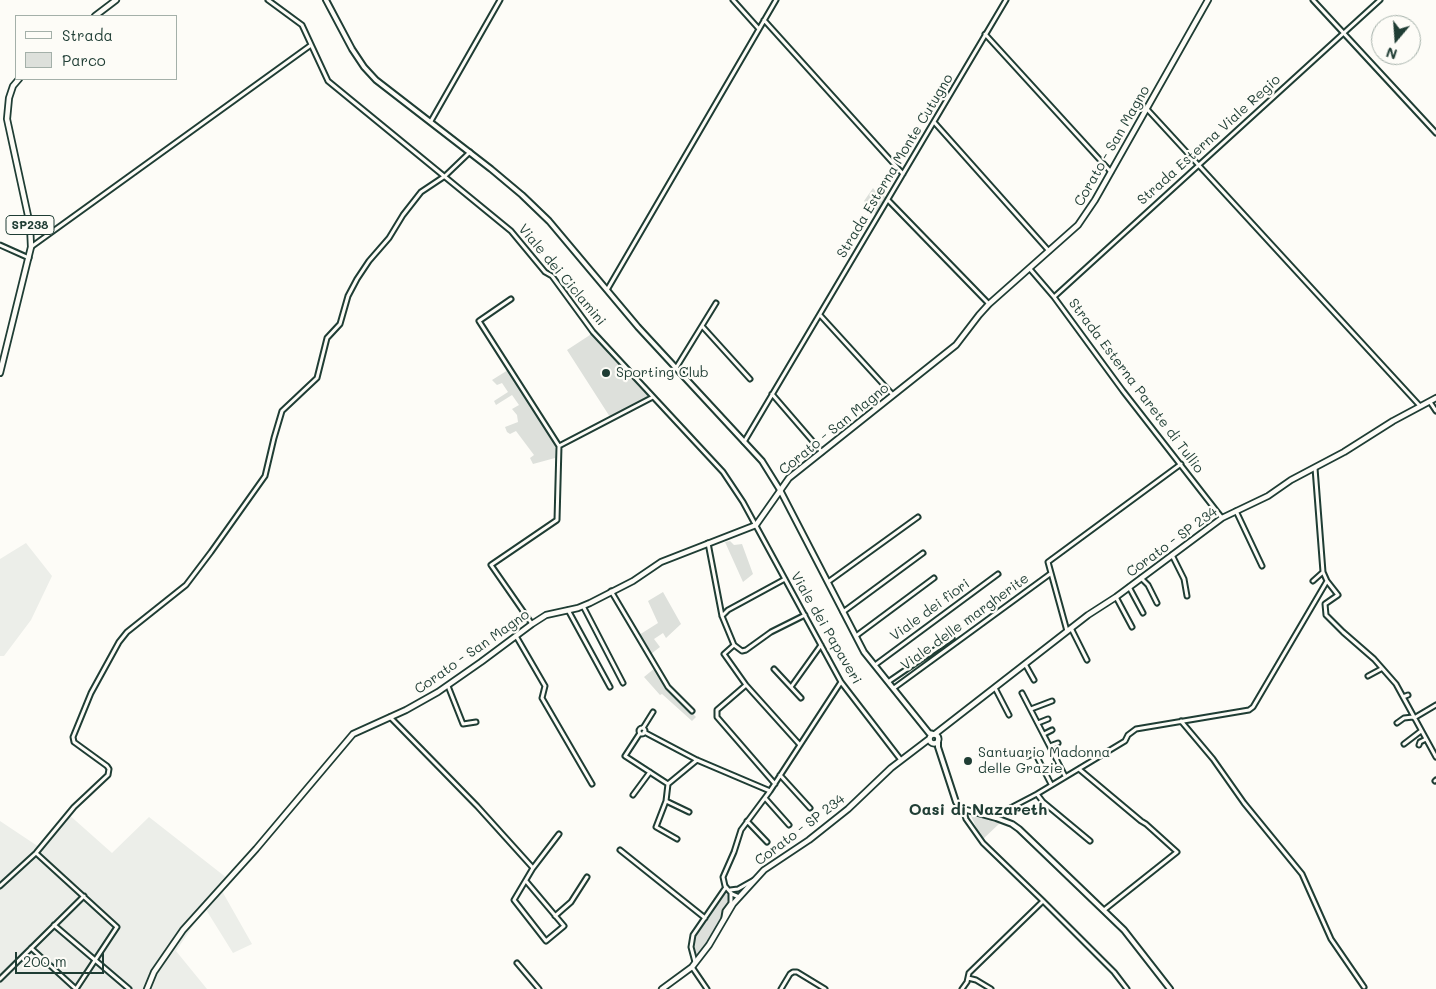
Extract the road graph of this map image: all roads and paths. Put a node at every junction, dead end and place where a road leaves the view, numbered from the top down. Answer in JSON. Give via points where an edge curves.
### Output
{"nodes":[{"id":1,"x":116,"y":0,"type":"edge"},
{"id":2,"x":268,"y":0,"type":"edge"},
{"id":3,"x":326,"y":0,"type":"edge"},
{"id":4,"x":500,"y":0,"type":"edge"},
{"id":5,"x":733,"y":0,"type":"edge"},
{"id":6,"x":776,"y":0,"type":"edge"},
{"id":7,"x":1006,"y":0,"type":"edge"},
{"id":8,"x":1208,"y":0,"type":"edge"},
{"id":9,"x":1313,"y":0,"type":"edge"},
{"id":10,"x":1380,"y":0,"type":"edge"},
{"id":11,"x":97,"y":15,"type":"edge"},
{"id":12,"x":764,"y":20,"type":"junction"},
{"id":13,"x":759,"y":29,"type":"junction"},
{"id":14,"x":1344,"y":33,"type":"junction"},
{"id":15,"x":985,"y":34,"type":"junction"},
{"id":16,"x":311,"y":45,"type":"junction"},
{"id":17,"x":18,"y":80,"type":"edge"},
{"id":18,"x":1147,"y":109,"type":"junction"},
{"id":19,"x":431,"y":121,"type":"junction"},
{"id":20,"x":934,"y":122,"type":"junction"},
{"id":21,"x":1436,"y":133,"type":"edge"},
{"id":22,"x":470,"y":152,"type":"junction"},
{"id":23,"x":1199,"y":165,"type":"junction"},
{"id":24,"x":1111,"y":172,"type":"junction"},
{"id":25,"x":903,"y":174,"type":"junction"},
{"id":26,"x":445,"y":176,"type":"junction"},
{"id":27,"x":888,"y":200,"type":"junction"},
{"id":28,"x":0,"y":245,"type":"edge"},
{"id":29,"x":31,"y":246,"type":"junction"},
{"id":30,"x":1049,"y":251,"type":"junction"},
{"id":31,"x":29,"y":258,"type":"junction"},
{"id":32,"x":1030,"y":269,"type":"junction"},
{"id":33,"x":607,"y":290,"type":"junction"},
{"id":34,"x":1054,"y":297,"type":"junction"},
{"id":35,"x":512,"y":299,"type":"dead end"},
{"id":36,"x":716,"y":303,"type":"dead end"},
{"id":37,"x":990,"y":304,"type":"junction"},
{"id":38,"x":820,"y":314,"type":"junction"},
{"id":39,"x":702,"y":326,"type":"junction"},
{"id":40,"x":676,"y":368,"type":"junction"},
{"id":41,"x":0,"y":373,"type":"edge"},
{"id":42,"x":750,"y":379,"type":"dead end"},
{"id":43,"x":772,"y":394,"type":"junction"},
{"id":44,"x":893,"y":395,"type":"junction"},
{"id":45,"x":653,"y":397,"type":"junction"},
{"id":46,"x":1436,"y":398,"type":"edge"},
{"id":47,"x":1430,"y":402,"type":"junction"},
{"id":48,"x":1420,"y":406,"type":"junction"},
{"id":49,"x":1436,"y":411,"type":"edge"},
{"id":50,"x":744,"y":442,"type":"junction"},
{"id":51,"x":559,"y":446,"type":"junction"},
{"id":52,"x":822,"y":452,"type":"junction"},
{"id":53,"x":1181,"y":464,"type":"junction"},
{"id":54,"x":1315,"y":467,"type":"junction"},
{"id":55,"x":780,"y":490,"type":"junction"},
{"id":56,"x":1236,"y":511,"type":"junction"},
{"id":57,"x":918,"y":517,"type":"dead end"},
{"id":58,"x":1222,"y":518,"type":"junction"},
{"id":59,"x":756,"y":525,"type":"junction"},
{"id":60,"x":708,"y":543,"type":"junction"},
{"id":61,"x":923,"y":553,"type":"dead end"},
{"id":62,"x":1172,"y":555,"type":"junction"},
{"id":63,"x":1262,"y":566,"type":"dead end"},
{"id":64,"x":1323,"y":572,"type":"junction"},
{"id":65,"x":998,"y":574,"type":"dead end"},
{"id":66,"x":1051,"y":574,"type":"junction"},
{"id":67,"x":934,"y":578,"type":"dead end"},
{"id":68,"x":1141,"y":578,"type":"junction"},
{"id":69,"x":785,"y":580,"type":"junction"},
{"id":70,"x":1313,"y":581,"type":"dead end"},
{"id":71,"x":1327,"y":581,"type":"junction"},
{"id":72,"x":828,"y":582,"type":"junction"},
{"id":73,"x":1129,"y":587,"type":"junction"},
{"id":74,"x":611,"y":592,"type":"junction"},
{"id":75,"x":1116,"y":596,"type":"junction"},
{"id":76,"x":1187,"y":596,"type":"dead end"},
{"id":77,"x":1157,"y":603,"type":"dead end"},
{"id":78,"x":583,"y":606,"type":"junction"},
{"id":79,"x":568,"y":610,"type":"junction"},
{"id":80,"x":843,"y":612,"type":"junction"},
{"id":81,"x":1143,"y":613,"type":"dead end"},
{"id":82,"x":805,"y":615,"type":"junction"},
{"id":83,"x":722,"y":616,"type":"junction"},
{"id":84,"x":532,"y":624,"type":"junction"},
{"id":85,"x":1132,"y":627,"type":"dead end"},
{"id":86,"x":1069,"y":630,"type":"junction"},
{"id":87,"x":516,"y":636,"type":"junction"},
{"id":88,"x":856,"y":636,"type":"junction"},
{"id":89,"x":952,"y":638,"type":"dead end"},
{"id":90,"x":734,"y":645,"type":"junction"},
{"id":91,"x":821,"y":646,"type":"junction"},
{"id":92,"x":1087,"y":660,"type":"dead end"},
{"id":93,"x":1025,"y":664,"type":"junction"},
{"id":94,"x":874,"y":665,"type":"junction"},
{"id":95,"x":774,"y":669,"type":"dead end"},
{"id":96,"x":1381,"y":669,"type":"junction"},
{"id":97,"x":1368,"y":676,"type":"dead end"},
{"id":98,"x":1034,"y":680,"type":"dead end"},
{"id":99,"x":841,"y":682,"type":"junction"},
{"id":100,"x":888,"y":682,"type":"junction"},
{"id":101,"x":623,"y":683,"type":"dead end"},
{"id":102,"x":746,"y":685,"type":"junction"},
{"id":103,"x":448,"y":686,"type":"junction"},
{"id":104,"x":610,"y":686,"type":"dead end"},
{"id":105,"x":791,"y":687,"type":"junction"},
{"id":106,"x":894,"y":688,"type":"junction"},
{"id":107,"x":995,"y":688,"type":"junction"},
{"id":108,"x":1022,"y":693,"type":"dead end"},
{"id":109,"x":1408,"y":695,"type":"dead end"},
{"id":110,"x":1402,"y":697,"type":"junction"},
{"id":111,"x":802,"y":698,"type":"dead end"},
{"id":112,"x":1052,"y":701,"type":"dead end"},
{"id":113,"x":1436,"y":705,"type":"edge"},
{"id":114,"x":1031,"y":709,"type":"junction"},
{"id":115,"x":692,"y":711,"type":"dead end"},
{"id":116,"x":653,"y":712,"type":"dead end"},
{"id":117,"x":1009,"y":715,"type":"dead end"},
{"id":118,"x":390,"y":717,"type":"junction"},
{"id":119,"x":1414,"y":717,"type":"junction"},
{"id":120,"x":1048,"y":719,"type":"dead end"},
{"id":121,"x":1181,"y":721,"type":"junction"},
{"id":122,"x":476,"y":722,"type":"dead end"},
{"id":123,"x":1038,"y":723,"type":"junction"},
{"id":124,"x":1397,"y":723,"type":"dead end"},
{"id":125,"x":1052,"y":730,"type":"dead end"},
{"id":126,"x":642,"y":731,"type":"junction"},
{"id":127,"x":1421,"y":731,"type":"junction"},
{"id":128,"x":1044,"y":734,"type":"junction"},
{"id":129,"x":934,"y":738,"type":"junction"},
{"id":130,"x":1426,"y":739,"type":"junction"},
{"id":131,"x":1058,"y":743,"type":"dead end"},
{"id":132,"x":1404,"y":744,"type":"dead end"},
{"id":133,"x":800,"y":745,"type":"junction"},
{"id":134,"x":1419,"y":745,"type":"dead end"},
{"id":135,"x":1050,"y":746,"type":"junction"},
{"id":136,"x":1028,"y":756,"type":"dead end"},
{"id":137,"x":1436,"y":757,"type":"edge"},
{"id":138,"x":697,"y":760,"type":"junction"},
{"id":139,"x":902,"y":761,"type":"junction"},
{"id":140,"x":1079,"y":769,"type":"junction"},
{"id":141,"x":650,"y":772,"type":"junction"},
{"id":142,"x":780,"y":776,"type":"junction"},
{"id":143,"x":1065,"y":776,"type":"junction"},
{"id":144,"x":592,"y":784,"type":"dead end"},
{"id":145,"x":668,"y":784,"type":"junction"},
{"id":146,"x":775,"y":784,"type":"junction"},
{"id":147,"x":1051,"y":784,"type":"junction"},
{"id":148,"x":770,"y":792,"type":"junction"},
{"id":149,"x":1037,"y":794,"type":"junction"},
{"id":150,"x":633,"y":795,"type":"dead end"},
{"id":151,"x":765,"y":798,"type":"junction"},
{"id":152,"x":666,"y":801,"type":"junction"},
{"id":153,"x":810,"y":808,"type":"dead end"},
{"id":154,"x":963,"y":810,"type":"junction"},
{"id":155,"x":689,"y":812,"type":"dead end"},
{"id":156,"x":992,"y":817,"type":"junction"},
{"id":157,"x":747,"y":821,"type":"junction"},
{"id":158,"x":789,"y":825,"type":"dead end"},
{"id":159,"x":559,"y":834,"type":"dead end"},
{"id":160,"x":677,"y":839,"type":"dead end"},
{"id":161,"x":1090,"y":841,"type":"dead end"},
{"id":162,"x":767,"y":842,"type":"dead end"},
{"id":163,"x":620,"y":850,"type":"dead end"},
{"id":164,"x":36,"y":853,"type":"junction"},
{"id":165,"x":534,"y":868,"type":"junction"},
{"id":166,"x":587,"y":877,"type":"dead end"},
{"id":167,"x":755,"y":879,"type":"junction"},
{"id":168,"x":526,"y":881,"type":"junction"},
{"id":169,"x":0,"y":886,"type":"edge"},
{"id":170,"x":728,"y":888,"type":"junction"},
{"id":171,"x":84,"y":896,"type":"junction"},
{"id":172,"x":738,"y":897,"type":"junction"},
{"id":173,"x":1043,"y":901,"type":"junction"},
{"id":174,"x":1104,"y":910,"type":"junction"},
{"id":175,"x":556,"y":916,"type":"junction"},
{"id":176,"x":705,"y":918,"type":"junction"},
{"id":177,"x":724,"y":918,"type":"junction"},
{"id":178,"x":54,"y":925,"type":"junction"},
{"id":179,"x":31,"y":948,"type":"junction"},
{"id":180,"x":95,"y":960,"type":"junction"},
{"id":181,"x":517,"y":964,"type":"dead end"},
{"id":182,"x":694,"y":965,"type":"junction"},
{"id":183,"x":968,"y":978,"type":"junction"},
{"id":184,"x":0,"y":979,"type":"edge"},
{"id":185,"x":1364,"y":987,"type":"dead end"},
{"id":186,"x":76,"y":989,"type":"edge"},
{"id":187,"x":128,"y":989,"type":"edge"},
{"id":188,"x":146,"y":989,"type":"edge"},
{"id":189,"x":539,"y":989,"type":"edge"},
{"id":190,"x":662,"y":989,"type":"edge"},
{"id":191,"x":707,"y":989,"type":"edge"},
{"id":192,"x":781,"y":989,"type":"edge"},
{"id":193,"x":825,"y":989,"type":"edge"},
{"id":194,"x":962,"y":989,"type":"edge"},
{"id":195,"x":991,"y":989,"type":"edge"},
{"id":196,"x":1127,"y":989,"type":"edge"},
{"id":197,"x":1170,"y":989,"type":"edge"}],
"edges":[{"from":1,"to":11,"type":"main road"},
{"from":2,"to":16,"type":"street","name":"Viale dei Ciclamini","via":[[302,24]]},
{"from":3,"to":19,"type":"street","via":[[364,66],[389,91]]},
{"from":4,"to":19,"type":"street"},
{"from":5,"to":13,"type":"street"},
{"from":6,"to":12,"type":"street"},
{"from":7,"to":15,"type":"street","name":"Strada Esterna Monte Cutugno"},
{"from":8,"to":18,"type":"main road","name":"Corato - San Magno"},
{"from":9,"to":14,"type":"street"},
{"from":10,"to":14,"type":"street","name":"Strada Esterna Viale Regio"},
{"from":12,"to":13,"type":"street"},
{"from":12,"to":25,"type":"street"},
{"from":13,"to":33,"type":"street"},
{"from":14,"to":21,"type":"street"},
{"from":14,"to":23,"type":"street","name":"Strada Esterna Viale Regio"},
{"from":15,"to":20,"type":"street","name":"Strada Esterna Monte Cutugno"},
{"from":15,"to":24,"type":"street"},
{"from":16,"to":26,"type":"street","name":"Viale dei Ciclamini","via":[[328,81]]},
{"from":16,"to":29,"type":"street"},
{"from":17,"to":29,"type":"main road","number":"SP238","via":[[9,98],[7,119],[30,225]]},
{"from":18,"to":23,"type":"street"},
{"from":18,"to":24,"type":"main road","name":"Corato - San Magno"},
{"from":19,"to":22,"type":"street"},
{"from":20,"to":25,"type":"street","name":"Strada Esterna Monte Cutugno"},
{"from":20,"to":30,"type":"street"},
{"from":22,"to":26,"type":"street"},
{"from":22,"to":33,"type":"street","via":[[549,221]]},
{"from":23,"to":34,"type":"street","name":"Strada Esterna Viale Regio"},
{"from":23,"to":48,"type":"street"},
{"from":24,"to":30,"type":"main road","name":"Corato - San Magno","via":[[1078,225]]},
{"from":25,"to":27,"type":"street","name":"Strada Esterna Monte Cutugno"},
{"from":26,"to":45,"type":"street","name":"Viale dei Ciclamini","via":[[511,231],[552,276],[593,332]]},
{"from":26,"to":164,"type":"street","via":[[421,192],[354,283],[340,324],[327,338],[317,378],[282,411],[265,476],[186,585],[119,642],[72,737],[74,742],[107,766],[108,775],[74,807]]},
{"from":27,"to":37,"type":"street"},
{"from":27,"to":38,"type":"street","name":"Strada Esterna Monte Cutugno"},
{"from":28,"to":31,"type":"street"},
{"from":29,"to":31,"type":"main road","number":"SP238"},
{"from":30,"to":32,"type":"main road","name":"Corato - San Magno"},
{"from":31,"to":41,"type":"main road","number":"SP238"},
{"from":32,"to":34,"type":"street","name":"Strada Esterna Parete di Tullio"},
{"from":32,"to":37,"type":"main road","name":"Corato - San Magno"},
{"from":33,"to":40,"type":"street"},
{"from":34,"to":53,"type":"street","name":"Strada Esterna Parete di Tullio"},
{"from":35,"to":51,"type":"street","via":[[479,321]]},
{"from":36,"to":39,"type":"street"},
{"from":37,"to":44,"type":"main road","name":"Corato - San Magno","via":[[956,345]]},
{"from":38,"to":43,"type":"street","name":"Strada Esterna Monte Cutugno"},
{"from":38,"to":44,"type":"street"},
{"from":39,"to":40,"type":"street"},
{"from":39,"to":42,"type":"street"},
{"from":40,"to":50,"type":"street"},
{"from":43,"to":50,"type":"street","name":"Strada Esterna Monte Cutugno"},
{"from":43,"to":52,"type":"street"},
{"from":44,"to":52,"type":"main road","name":"Corato - San Magno"},
{"from":45,"to":51,"type":"street"},
{"from":45,"to":59,"type":"street","name":"Viale dei Ciclamini","via":[[723,472]]},
{"from":46,"to":47,"type":"main road","name":"Corato - SP 234"},
{"from":47,"to":48,"type":"main road","name":"Corato - SP 234"},
{"from":47,"to":49,"type":"street"},
{"from":48,"to":54,"type":"main road","name":"Corato - SP 234"},
{"from":50,"to":55,"type":"street","via":[[762,461]]},
{"from":51,"to":84,"type":"street","via":[[558,520],[491,564]]},
{"from":52,"to":55,"type":"main road","name":"Corato - San Magno","via":[[789,478]]},
{"from":53,"to":58,"type":"street","name":"Strada Esterna Parete di Tullio"},
{"from":53,"to":66,"type":"street","via":[[1048,562]]},
{"from":54,"to":56,"type":"main road","name":"Corato - SP 234"},
{"from":54,"to":64,"type":"street"},
{"from":55,"to":59,"type":"main road","name":"Corato - San Magno"},
{"from":55,"to":72,"type":"street"},
{"from":56,"to":58,"type":"main road","name":"Corato - SP 234"},
{"from":56,"to":63,"type":"street"},
{"from":57,"to":72,"type":"street"},
{"from":58,"to":62,"type":"main road","name":"Corato - SP 234"},
{"from":59,"to":60,"type":"main road","name":"Corato - San Magno"},
{"from":59,"to":69,"type":"street","name":"Viale dei Papaveri"},
{"from":60,"to":74,"type":"main road","name":"Corato - San Magno","via":[[661,562]]},
{"from":60,"to":83,"type":"street"},
{"from":61,"to":80,"type":"street"},
{"from":62,"to":68,"type":"main road","name":"Corato - SP 234"},
{"from":62,"to":76,"type":"street","via":[[1184,578]]},
{"from":64,"to":70,"type":"street"},
{"from":64,"to":71,"type":"street"},
{"from":65,"to":94,"type":"street","name":"Viale dei fiori"},
{"from":66,"to":86,"type":"street"},
{"from":66,"to":106,"type":"street","name":"Viale delle margherite"},
{"from":67,"to":88,"type":"street"},
{"from":68,"to":73,"type":"main road","name":"Corato - SP 234"},
{"from":68,"to":77,"type":"street"},
{"from":69,"to":82,"type":"street","name":"Viale dei Papaveri"},
{"from":69,"to":83,"type":"street"},
{"from":71,"to":96,"type":"street","via":[[1338,595],[1325,604],[1326,615]]},
{"from":71,"to":121,"type":"street","via":[[1253,707]]},
{"from":72,"to":80,"type":"street"},
{"from":73,"to":75,"type":"main road","name":"Corato - SP 234"},
{"from":73,"to":81,"type":"street"},
{"from":74,"to":78,"type":"main road","name":"Corato - San Magno"},
{"from":74,"to":115,"type":"street","via":[[668,687]]},
{"from":75,"to":85,"type":"street"},
{"from":75,"to":86,"type":"main road","name":"Corato - SP 234"},
{"from":78,"to":79,"type":"main road","name":"Corato - San Magno"},
{"from":78,"to":101,"type":"street"},
{"from":79,"to":84,"type":"main road","name":"Corato - San Magno","via":[[546,615]]},
{"from":79,"to":104,"type":"street"},
{"from":80,"to":88,"type":"street"},
{"from":82,"to":90,"type":"street","via":[[771,632],[746,650]]},
{"from":82,"to":91,"type":"street","name":"Viale dei Papaveri"},
{"from":83,"to":90,"type":"street"},
{"from":84,"to":87,"type":"main road","name":"Corato - San Magno"},
{"from":86,"to":92,"type":"street"},
{"from":86,"to":93,"type":"main road","name":"Corato - SP 234"},
{"from":87,"to":103,"type":"main road","name":"Corato - San Magno"},
{"from":87,"to":144,"type":"street","via":[[545,686],[542,698]]},
{"from":88,"to":94,"type":"street"},
{"from":89,"to":100,"type":"street"},
{"from":90,"to":102,"type":"street","via":[[724,654]]},
{"from":91,"to":99,"type":"street","name":"Viale dei Papaveri"},
{"from":91,"to":105,"type":"street"},
{"from":93,"to":98,"type":"street"},
{"from":93,"to":107,"type":"main road","name":"Corato - SP 234"},
{"from":94,"to":100,"type":"street"},
{"from":95,"to":105,"type":"street"},
{"from":96,"to":97,"type":"street"},
{"from":96,"to":110,"type":"street","via":[[1396,684]]},
{"from":99,"to":133,"type":"street"},
{"from":99,"to":139,"type":"street","name":"Viale dei Papaveri"},
{"from":100,"to":106,"type":"street"},
{"from":102,"to":133,"type":"street"},
{"from":102,"to":146,"type":"street","via":[[717,710],[717,717]]},
{"from":103,"to":118,"type":"main road","name":"Corato - San Magno"},
{"from":103,"to":122,"type":"street","via":[[463,724]]},
{"from":105,"to":111,"type":"street"},
{"from":106,"to":129,"type":"street"},
{"from":107,"to":117,"type":"street"},
{"from":107,"to":129,"type":"main road","name":"Corato - SP 234"},
{"from":108,"to":114,"type":"street"},
{"from":109,"to":110,"type":"street"},
{"from":110,"to":119,"type":"street"},
{"from":112,"to":114,"type":"street"},
{"from":113,"to":119,"type":"street"},
{"from":114,"to":123,"type":"street"},
{"from":116,"to":126,"type":"street"},
{"from":118,"to":165,"type":"street"},
{"from":118,"to":188,"type":"main road","name":"Corato - San Magno","via":[[354,734],[183,930]]},
{"from":119,"to":124,"type":"street"},
{"from":119,"to":127,"type":"street"},
{"from":120,"to":123,"type":"street"},
{"from":121,"to":140,"type":"street","via":[[1136,729],[1125,741]]},
{"from":121,"to":185,"type":"street","via":[[1302,874],[1331,940]]},
{"from":123,"to":128,"type":"street"},
{"from":125,"to":128,"type":"street"},
{"from":126,"to":138,"type":"street"},
{"from":126,"to":141,"type":"street","via":[[626,756]]},
{"from":127,"to":130,"type":"street"},
{"from":127,"to":132,"type":"street"},
{"from":128,"to":135,"type":"street"},
{"from":129,"to":139,"type":"main road","name":"Corato - SP 234"},
{"from":129,"to":154,"type":"street","via":[[956,802]]},
{"from":130,"to":134,"type":"street"},
{"from":130,"to":137,"type":"street"},
{"from":131,"to":135,"type":"street"},
{"from":133,"to":142,"type":"street"},
{"from":135,"to":143,"type":"street"},
{"from":136,"to":147,"type":"street","via":[[1035,753]]},
{"from":138,"to":145,"type":"street"},
{"from":138,"to":148,"type":"street"},
{"from":139,"to":167,"type":"main road","name":"Corato - SP 234","via":[[842,814]]},
{"from":140,"to":143,"type":"street"},
{"from":140,"to":174,"type":"street","via":[[1177,852]]},
{"from":141,"to":145,"type":"street"},
{"from":141,"to":150,"type":"street"},
{"from":142,"to":146,"type":"street"},
{"from":142,"to":153,"type":"street"},
{"from":143,"to":147,"type":"street"},
{"from":145,"to":152,"type":"street"},
{"from":146,"to":148,"type":"street"},
{"from":147,"to":149,"type":"street"},
{"from":148,"to":151,"type":"street"},
{"from":149,"to":156,"type":"street"},
{"from":149,"to":161,"type":"street"},
{"from":151,"to":157,"type":"street"},
{"from":151,"to":158,"type":"street"},
{"from":152,"to":155,"type":"street"},
{"from":152,"to":160,"type":"street","via":[[656,827]]},
{"from":154,"to":156,"type":"street"},
{"from":154,"to":173,"type":"street","via":[[983,843]]},
{"from":156,"to":174,"type":"street","via":[[1019,829]]},
{"from":157,"to":162,"type":"street"},
{"from":157,"to":170,"type":"street","via":[[723,877]]},
{"from":159,"to":165,"type":"street"},
{"from":163,"to":176,"type":"street"},
{"from":164,"to":169,"type":"street"},
{"from":164,"to":171,"type":"street"},
{"from":165,"to":168,"type":"street"},
{"from":166,"to":175,"type":"street","via":[[571,902]]},
{"from":167,"to":170,"type":"street","via":[[738,888]]},
{"from":167,"to":172,"type":"main road","name":"Corato - SP 234"},
{"from":168,"to":175,"type":"street"},
{"from":168,"to":175,"type":"street","via":[[514,900],[546,941],[564,926]]},
{"from":170,"to":172,"type":"street"},
{"from":170,"to":176,"type":"street"},
{"from":170,"to":177,"type":"street","via":[[732,897]]},
{"from":171,"to":178,"type":"street"},
{"from":171,"to":180,"type":"street","via":[[117,927]]},
{"from":172,"to":177,"type":"main road","name":"Corato - SP 234"},
{"from":173,"to":183,"type":"street","via":[[969,973]]},
{"from":173,"to":196,"type":"street"},
{"from":174,"to":197,"type":"street","via":[[1124,930]]},
{"from":176,"to":182,"type":"street","via":[[691,942]]},
{"from":177,"to":182,"type":"main road","name":"Corato - SP 234"},
{"from":178,"to":179,"type":"street"},
{"from":178,"to":180,"type":"street"},
{"from":179,"to":184,"type":"street"},
{"from":179,"to":186,"type":"street"},
{"from":180,"to":186,"type":"street"},
{"from":180,"to":187,"type":"street"},
{"from":181,"to":189,"type":"street"},
{"from":182,"to":190,"type":"main road","name":"Corato - SP 234"},
{"from":182,"to":191,"type":"street"},
{"from":183,"to":194,"type":"street"},
{"from":183,"to":195,"type":"street"},
{"from":192,"to":193,"type":"street","via":[[790,974],[797,972]]}]}
